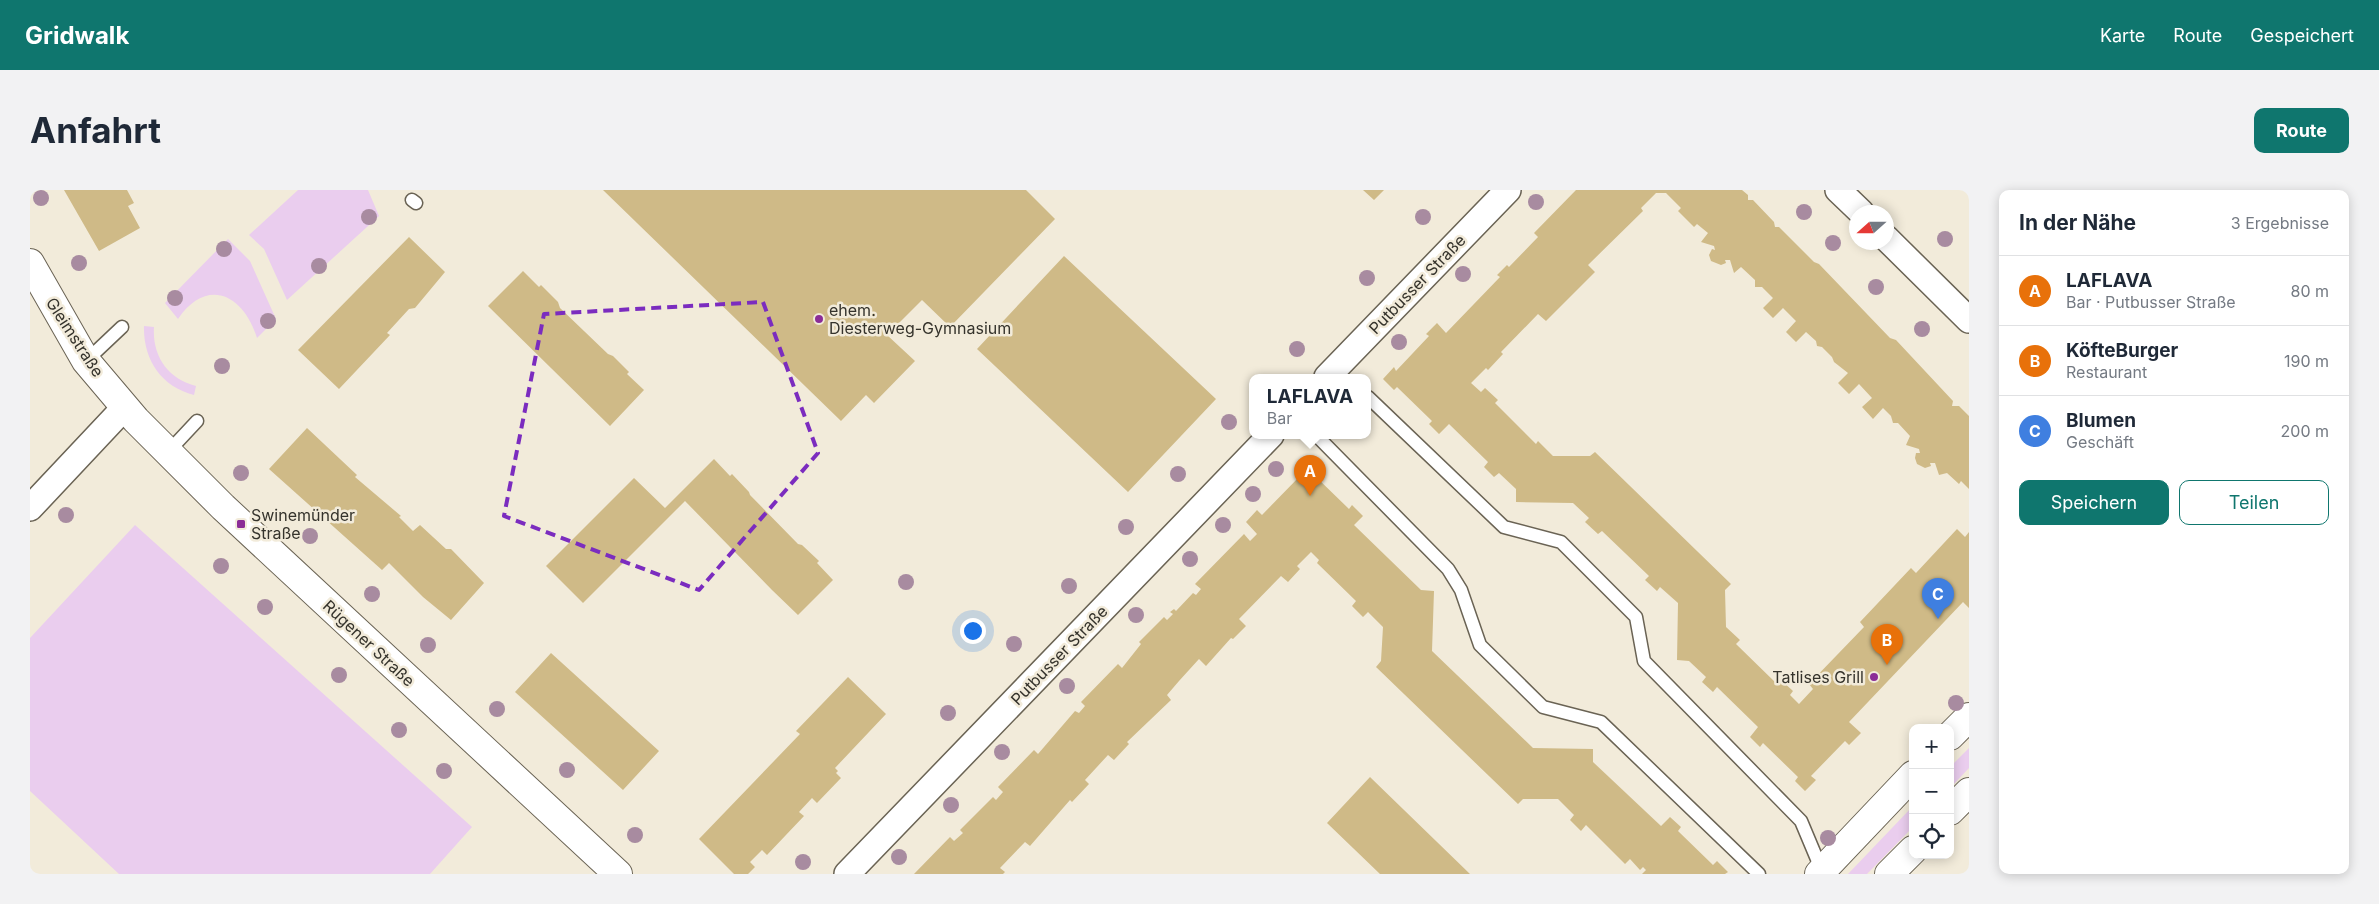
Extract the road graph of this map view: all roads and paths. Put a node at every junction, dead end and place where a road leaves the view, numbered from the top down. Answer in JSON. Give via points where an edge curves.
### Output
{"nodes":[{"id":1,"x":1508,"y":190,"type":"edge"},
{"id":2,"x":1838,"y":190,"type":"edge"},
{"id":3,"x":1853,"y":205,"type":"edge"},
{"id":4,"x":1894,"y":246,"type":"edge"},
{"id":5,"x":30,"y":263,"type":"edge"},
{"id":6,"x":1969,"y":320,"type":"edge"},
{"id":7,"x":122,"y":327,"type":"dead end"},
{"id":8,"x":86,"y":362,"type":"junction"},
{"id":9,"x":1337,"y":374,"type":"edge"},
{"id":10,"x":1371,"y":400,"type":"edge"},
{"id":11,"x":124,"y":408,"type":"junction"},
{"id":12,"x":197,"y":421,"type":"dead end"},
{"id":13,"x":1267,"y":439,"type":"edge"},
{"id":14,"x":1320,"y":439,"type":"edge"},
{"id":15,"x":168,"y":452,"type":"junction"},
{"id":16,"x":30,"y":508,"type":"edge"},
{"id":17,"x":1969,"y":717,"type":"edge"},
{"id":18,"x":1954,"y":732,"type":"edge"},
{"id":19,"x":1909,"y":780,"type":"edge"},
{"id":20,"x":1969,"y":792,"type":"edge"},
{"id":21,"x":1954,"y":807,"type":"edge"},
{"id":22,"x":1909,"y":854,"type":"edge"},
{"id":23,"x":1820,"y":873,"type":"edge"},
{"id":24,"x":618,"y":874,"type":"edge"},
{"id":25,"x":847,"y":874,"type":"edge"},
{"id":26,"x":1759,"y":874,"type":"edge"},
{"id":27,"x":1889,"y":874,"type":"edge"}],
"edges":[{"from":1,"to":9,"type":"street","name":"Putbusser Straße"},
{"from":2,"to":3,"type":"street"},
{"from":4,"to":6,"type":"street"},
{"from":5,"to":8,"type":"street","name":"Gleimstraße"},
{"from":7,"to":8,"type":"lane"},
{"from":8,"to":11,"type":"street","name":"Gleimstraße"},
{"from":10,"to":23,"type":"lane","via":[[1504,527],[1562,542],[1636,617],[1644,661],[1801,821]]},
{"from":11,"to":15,"type":"street","name":"Rügener Straße"},
{"from":11,"to":16,"type":"street"},
{"from":12,"to":15,"type":"lane"},
{"from":13,"to":25,"type":"street","name":"Putbusser Straße"},
{"from":14,"to":26,"type":"lane","via":[[1448,569],[1461,590],[1480,645],[1487,652],[1543,707],[1601,722]]},
{"from":15,"to":24,"type":"street","name":"Rügener Straße","via":[[241,524]]},
{"from":17,"to":18,"type":"street"},
{"from":19,"to":23,"type":"street"},
{"from":20,"to":21,"type":"street"},
{"from":22,"to":27,"type":"street"}]}
